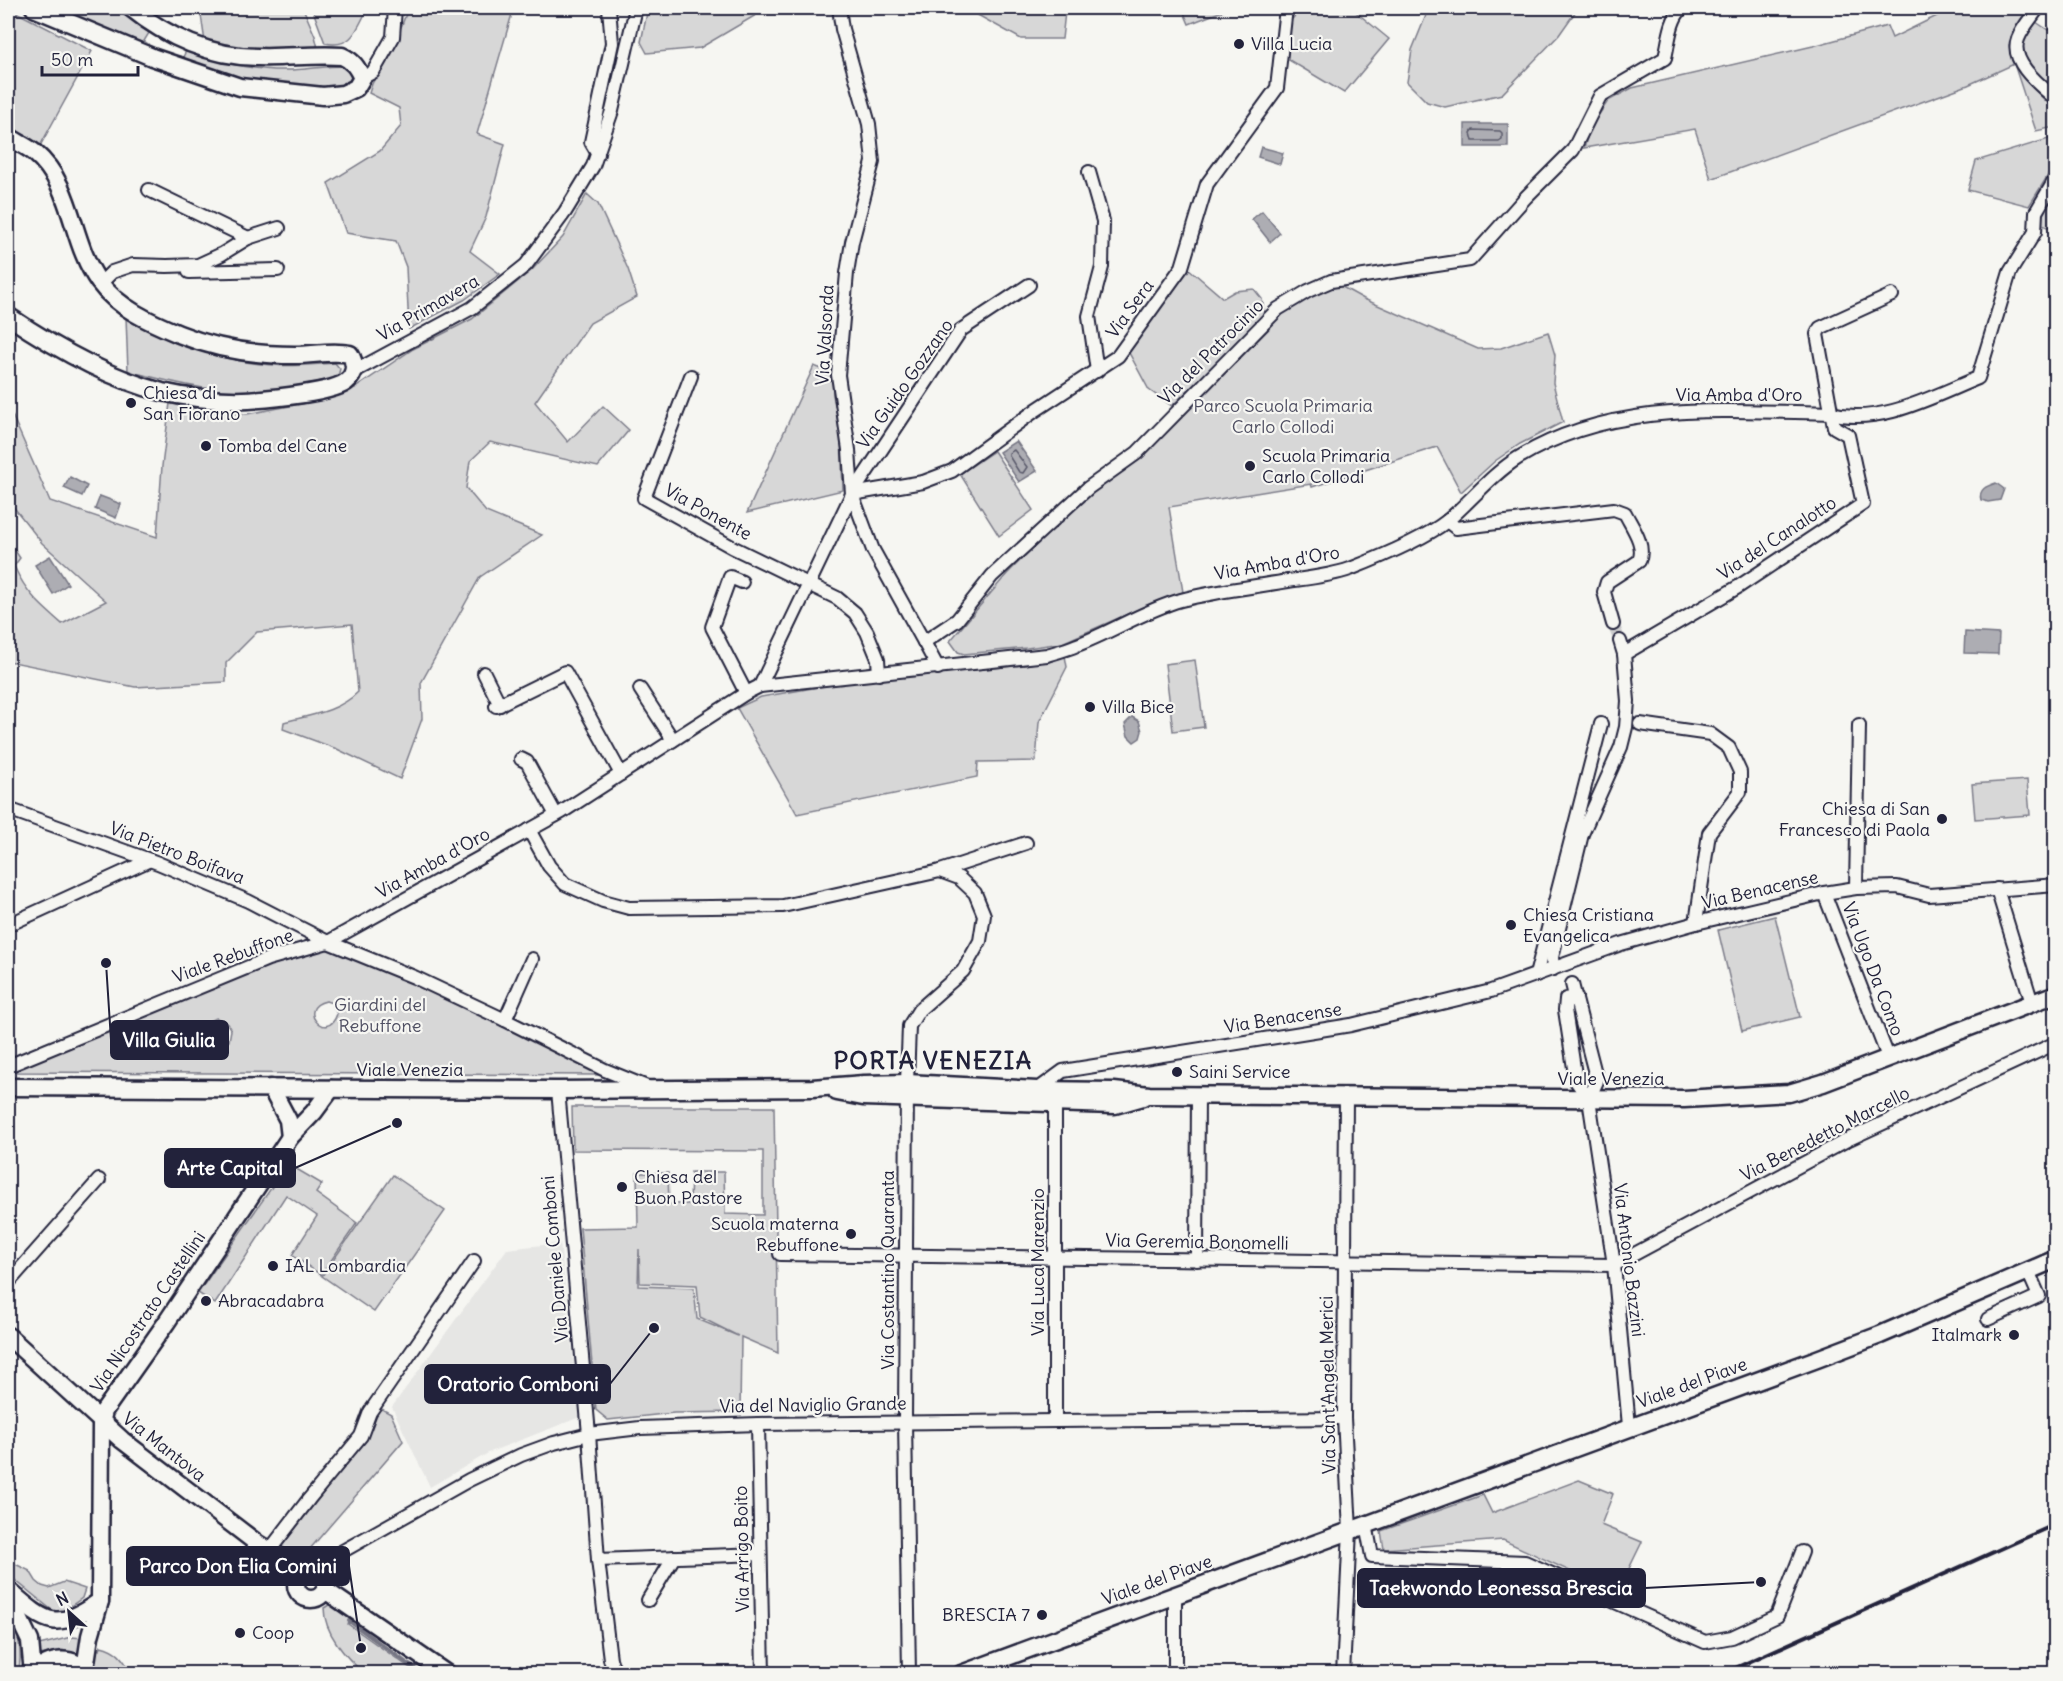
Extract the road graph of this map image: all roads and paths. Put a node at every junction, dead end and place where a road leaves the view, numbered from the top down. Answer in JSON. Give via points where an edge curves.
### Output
{"nodes":[{"id":1,"x":34,"y":8,"type":"edge"},
{"id":2,"x":132,"y":8,"type":"edge"},
{"id":3,"x":395,"y":8,"type":"edge"},
{"id":4,"x":609,"y":8,"type":"edge"},
{"id":5,"x":636,"y":8,"type":"edge"},
{"id":6,"x":839,"y":8,"type":"edge"},
{"id":7,"x":1286,"y":8,"type":"edge"},
{"id":8,"x":1682,"y":8,"type":"edge"},
{"id":9,"x":2038,"y":8,"type":"edge"},
{"id":10,"x":362,"y":78,"type":"junction"},
{"id":11,"x":2055,"y":99,"type":"edge"},
{"id":12,"x":8,"y":136,"type":"edge"},
{"id":13,"x":598,"y":154,"type":"junction"},
{"id":14,"x":1089,"y":172,"type":"dead end"},
{"id":15,"x":2055,"y":178,"type":"edge"},
{"id":16,"x":149,"y":190,"type":"dead end"},
{"id":17,"x":279,"y":228,"type":"dead end"},
{"id":18,"x":248,"y":238,"type":"junction"},
{"id":19,"x":125,"y":267,"type":"junction"},
{"id":20,"x":278,"y":270,"type":"dead end"},
{"id":21,"x":100,"y":284,"type":"junction"},
{"id":22,"x":1029,"y":285,"type":"dead end"},
{"id":23,"x":1892,"y":295,"type":"dead end"},
{"id":24,"x":8,"y":316,"type":"edge"},
{"id":25,"x":355,"y":371,"type":"junction"},
{"id":26,"x":1097,"y":371,"type":"junction"},
{"id":27,"x":691,"y":376,"type":"dead end"},
{"id":28,"x":1831,"y":413,"type":"junction"},
{"id":29,"x":852,"y":494,"type":"junction"},
{"id":30,"x":1447,"y":521,"type":"junction"},
{"id":31,"x":742,"y":582,"type":"dead end"},
{"id":32,"x":808,"y":584,"type":"junction"},
{"id":33,"x":1613,"y":624,"type":"tunnel mouth"},
{"id":34,"x":924,"y":642,"type":"junction"},
{"id":35,"x":938,"y":668,"type":"junction"},
{"id":36,"x":484,"y":673,"type":"dead end"},
{"id":37,"x":879,"y":674,"type":"junction"},
{"id":38,"x":760,"y":686,"type":"junction"},
{"id":39,"x":640,"y":688,"type":"dead end"},
{"id":40,"x":746,"y":693,"type":"junction"},
{"id":41,"x":1601,"y":724,"type":"dead end"},
{"id":42,"x":1640,"y":724,"type":"dead end"},
{"id":43,"x":1859,"y":725,"type":"dead end"},
{"id":44,"x":673,"y":740,"type":"junction"},
{"id":45,"x":524,"y":759,"type":"dead end"},
{"id":46,"x":621,"y":774,"type":"junction"},
{"id":47,"x":8,"y":809,"type":"edge"},
{"id":48,"x":556,"y":815,"type":"junction"},
{"id":49,"x":529,"y":830,"type":"junction"},
{"id":50,"x":1026,"y":843,"type":"dead end"},
{"id":51,"x":150,"y":860,"type":"junction"},
{"id":52,"x":940,"y":871,"type":"junction"},
{"id":53,"x":2055,"y":885,"type":"edge"},
{"id":54,"x":1856,"y":888,"type":"junction"},
{"id":55,"x":1997,"y":889,"type":"junction"},
{"id":56,"x":1824,"y":894,"type":"junction"},
{"id":57,"x":1696,"y":923,"type":"junction"},
{"id":58,"x":8,"y":925,"type":"edge"},
{"id":59,"x":328,"y":942,"type":"junction"},
{"id":60,"x":532,"y":959,"type":"dead end"},
{"id":61,"x":1553,"y":969,"type":"junction"},
{"id":62,"x":1536,"y":975,"type":"junction"},
{"id":63,"x":2055,"y":994,"type":"edge"},
{"id":64,"x":2032,"y":1003,"type":"junction"},
{"id":65,"x":505,"y":1020,"type":"junction"},
{"id":66,"x":2055,"y":1043,"type":"edge"},
{"id":67,"x":1888,"y":1057,"type":"junction"},
{"id":68,"x":8,"y":1066,"type":"edge"},
{"id":69,"x":8,"y":1087,"type":"edge"},
{"id":70,"x":271,"y":1088,"type":"junction"},
{"id":71,"x":331,"y":1089,"type":"junction"},
{"id":72,"x":558,"y":1090,"type":"junction"},
{"id":73,"x":654,"y":1090,"type":"junction"},
{"id":74,"x":1037,"y":1090,"type":"junction"},
{"id":75,"x":907,"y":1091,"type":"junction"},
{"id":76,"x":1149,"y":1095,"type":"junction"},
{"id":77,"x":1198,"y":1095,"type":"junction"},
{"id":78,"x":1346,"y":1096,"type":"junction"},
{"id":79,"x":1589,"y":1099,"type":"junction"},
{"id":80,"x":1055,"y":1104,"type":"junction"},
{"id":81,"x":290,"y":1137,"type":"junction"},
{"id":82,"x":99,"y":1180,"type":"dead end"},
{"id":83,"x":780,"y":1254,"type":"dead end"},
{"id":84,"x":907,"y":1257,"type":"junction"},
{"id":85,"x":1056,"y":1258,"type":"junction"},
{"id":86,"x":2055,"y":1259,"type":"edge"},
{"id":87,"x":1197,"y":1260,"type":"junction"},
{"id":88,"x":474,"y":1261,"type":"dead end"},
{"id":89,"x":1345,"y":1262,"type":"junction"},
{"id":90,"x":1614,"y":1265,"type":"junction"},
{"id":91,"x":2028,"y":1271,"type":"junction"},
{"id":92,"x":8,"y":1282,"type":"edge"},
{"id":93,"x":1988,"y":1319,"type":"dead end"},
{"id":94,"x":9,"y":1340,"type":"edge"},
{"id":95,"x":1344,"y":1418,"type":"junction"},
{"id":96,"x":1055,"y":1420,"type":"junction"},
{"id":97,"x":905,"y":1421,"type":"junction"},
{"id":98,"x":101,"y":1423,"type":"junction"},
{"id":99,"x":758,"y":1424,"type":"junction"},
{"id":100,"x":1629,"y":1426,"type":"junction"},
{"id":101,"x":589,"y":1434,"type":"junction"},
{"id":102,"x":1366,"y":1524,"type":"junction"},
{"id":103,"x":1350,"y":1530,"type":"junction"},
{"id":104,"x":269,"y":1551,"type":"junction"},
{"id":105,"x":1802,"y":1552,"type":"dead end"},
{"id":106,"x":760,"y":1554,"type":"junction"},
{"id":107,"x":675,"y":1557,"type":"junction"},
{"id":108,"x":598,"y":1560,"type":"junction"},
{"id":109,"x":312,"y":1572,"type":"junction"},
{"id":110,"x":8,"y":1590,"type":"edge"},
{"id":111,"x":325,"y":1590,"type":"junction"},
{"id":112,"x":1174,"y":1594,"type":"junction"},
{"id":113,"x":8,"y":1595,"type":"edge"},
{"id":114,"x":648,"y":1600,"type":"dead end"},
{"id":115,"x":100,"y":1601,"type":"junction"},
{"id":116,"x":87,"y":1671,"type":"edge"},
{"id":117,"x":34,"y":1674,"type":"edge"},
{"id":118,"x":447,"y":1674,"type":"edge"},
{"id":119,"x":615,"y":1674,"type":"edge"},
{"id":120,"x":763,"y":1674,"type":"edge"},
{"id":121,"x":909,"y":1674,"type":"edge"},
{"id":122,"x":961,"y":1674,"type":"edge"},
{"id":123,"x":1175,"y":1674,"type":"edge"},
{"id":124,"x":1343,"y":1674,"type":"edge"}],
"edges":[{"from":1,"to":10,"type":"street","via":[[152,57],[240,87],[323,96],[343,94],[356,88]]},
{"from":2,"to":10,"type":"street","via":[[175,37],[202,48],[256,57],[342,56],[358,67]]},
{"from":3,"to":10,"type":"street","via":[[393,37],[373,72]]},
{"from":4,"to":13,"type":"street","via":[[612,43],[591,142]]},
{"from":5,"to":13,"type":"street","name":"Via Primavera"},
{"from":6,"to":29,"type":"street","name":"Via Valsorda","via":[[869,124],[873,162],[852,242],[838,375]]},
{"from":7,"to":26,"type":"street","name":"Via Sera","via":[[1277,87],[1208,184],[1182,267],[1118,356]]},
{"from":8,"to":34,"type":"street","name":"Via del Patrocinio","via":[[1671,29],[1665,58],[1600,96],[1573,150],[1470,260],[1332,281],[1278,309],[1137,453],[1088,488],[992,576],[957,620]]},
{"from":9,"to":11,"type":"street","via":[[2018,40],[2016,52],[2028,75]]},
{"from":12,"to":21,"type":"street","via":[[34,151],[58,181],[89,266]]},
{"from":13,"to":25,"type":"street","name":"Via Primavera","via":[[565,212],[526,266],[472,308]]},
{"from":14,"to":26,"type":"street","via":[[1103,221],[1102,267],[1089,316]]},
{"from":15,"to":28,"type":"street","name":"Via Amba d'Oro","via":[[2036,212],[2035,232],[2010,272],[1978,378],[1893,411],[1846,417]]},
{"from":16,"to":18,"type":"street"},
{"from":17,"to":18,"type":"street"},
{"from":18,"to":19,"type":"street","via":[[198,265]]},
{"from":19,"to":20,"type":"street","via":[[170,272]]},
{"from":19,"to":21,"type":"street","via":[[112,272]]},
{"from":21,"to":25,"type":"street","via":[[123,306],[179,334],[254,353],[350,354]]},
{"from":22,"to":29,"type":"street","name":"Via Guido Gozzano","via":[[961,330]]},
{"from":23,"to":28,"type":"street","name":"Via Amba d'Oro","via":[[1820,328],[1817,334]]},
{"from":24,"to":25,"type":"street","via":[[84,362],[161,392],[196,398],[274,398],[336,388]]},
{"from":26,"to":29,"type":"street","name":"Via Sera","via":[[952,471],[923,482]]},
{"from":27,"to":32,"type":"street","name":"Via Ponente","via":[[644,498]]},
{"from":28,"to":30,"type":"street","name":"Via Amba d'Oro","via":[[1644,414],[1598,423],[1559,436],[1517,459]]},
{"from":28,"to":61,"type":"street","name":"Via del Canalotto","via":[[1834,427],[1848,435],[1863,504],[1738,587],[1622,648],[1628,701],[1626,726],[1621,747],[1582,834],[1552,957]]},
{"from":29,"to":32,"type":"street","name":"Via Valsorda"},
{"from":29,"to":34,"type":"street","via":[[873,550]]},
{"from":30,"to":33,"type":"street","via":[[1456,528],[1614,510],[1625,513],[1642,555],[1607,582],[1604,592]]},
{"from":30,"to":35,"type":"street","name":"Via Amba d'Oro","via":[[1426,535],[1350,569],[1178,601],[1047,655]]},
{"from":31,"to":40,"type":"street","via":[[730,577],[711,627]]},
{"from":32,"to":37,"type":"street","via":[[837,598],[855,613],[878,658]]},
{"from":32,"to":38,"type":"street","name":"Via Valsorda"},
{"from":34,"to":35,"type":"street"},
{"from":35,"to":37,"type":"street","name":"Via Amba d'Oro"},
{"from":36,"to":46,"type":"street","via":[[498,706],[565,672]]},
{"from":37,"to":38,"type":"street","name":"Via Amba d'Oro"},
{"from":38,"to":40,"type":"street","name":"Via Amba d'Oro"},
{"from":39,"to":44,"type":"street"},
{"from":40,"to":44,"type":"street","name":"Via Amba d'Oro"},
{"from":41,"to":62,"type":"street"},
{"from":42,"to":57,"type":"street","via":[[1710,734],[1729,748],[1740,772],[1740,792],[1708,833]]},
{"from":43,"to":54,"type":"street"},
{"from":44,"to":46,"type":"street","name":"Via Amba d'Oro"},
{"from":45,"to":48,"type":"street"},
{"from":46,"to":48,"type":"street","name":"Via Amba d'Oro"},
{"from":47,"to":51,"type":"street","name":"Via Pietro Boifava"},
{"from":48,"to":49,"type":"street","name":"Via Amba d'Oro"},
{"from":49,"to":52,"type":"street","via":[[549,866],[566,884],[630,908],[783,906]]},
{"from":49,"to":59,"type":"street","name":"Via Amba d'Oro"},
{"from":50,"to":52,"type":"street"},
{"from":51,"to":58,"type":"street"},
{"from":51,"to":59,"type":"street","name":"Via Pietro Boifava","via":[[248,901]]},
{"from":52,"to":75,"type":"street","name":"Via Costantino Quaranta","via":[[959,878],[975,893],[984,915],[980,941],[963,971],[919,1010],[909,1026]]},
{"from":53,"to":55,"type":"street","name":"Via Benacense"},
{"from":54,"to":55,"type":"street","name":"Via Benacense","via":[[1898,887],[1929,895]]},
{"from":54,"to":56,"type":"street","name":"Via Benacense"},
{"from":55,"to":64,"type":"street"},
{"from":56,"to":57,"type":"street","name":"Via Benacense"},
{"from":56,"to":67,"type":"street","name":"Via Ugo Da Como"},
{"from":57,"to":61,"type":"street","name":"Via Benacense"},
{"from":59,"to":65,"type":"street"},
{"from":59,"to":68,"type":"street","name":"Viale Rebuffone","via":[[267,959]]},
{"from":60,"to":65,"type":"street"},
{"from":61,"to":62,"type":"street","name":"Via Benacense"},
{"from":62,"to":74,"type":"street","name":"Via Benacense","via":[[1491,991],[1351,1025],[1063,1071]]},
{"from":63,"to":64,"type":"street","name":"Viale Venezia"},
{"from":64,"to":67,"type":"street","name":"Viale Venezia"},
{"from":65,"to":73,"type":"street"},
{"from":66,"to":90,"type":"street","name":"Via Benedetto Marcello","via":[[1849,1139]]},
{"from":67,"to":79,"type":"street","name":"Viale Venezia","via":[[1789,1093]]},
{"from":69,"to":70,"type":"street","name":"Viale Venezia"},
{"from":70,"to":71,"type":"street","name":"Viale Venezia"},
{"from":70,"to":81,"type":"street","via":[[288,1120]]},
{"from":71,"to":72,"type":"street","name":"Viale Venezia"},
{"from":71,"to":81,"type":"street","name":"Via Nicostrato Castellini"},
{"from":72,"to":73,"type":"street","name":"Viale Venezia"},
{"from":72,"to":101,"type":"street","name":"Via Daniele Comboni"},
{"from":73,"to":75,"type":"street","name":"Viale Venezia","via":[[864,1084]]},
{"from":74,"to":75,"type":"street","name":"Viale Venezia"},
{"from":74,"to":76,"type":"street","name":"Viale Venezia"},
{"from":75,"to":80,"type":"street","name":"Viale Venezia"},
{"from":75,"to":84,"type":"street","name":"Via Costantino Quaranta"},
{"from":76,"to":77,"type":"street","name":"Viale Venezia"},
{"from":76,"to":80,"type":"street","name":"Viale Venezia","via":[[1115,1105]]},
{"from":77,"to":78,"type":"street","name":"Viale Venezia"},
{"from":77,"to":87,"type":"street"},
{"from":78,"to":79,"type":"street","name":"Viale Venezia"},
{"from":78,"to":89,"type":"street","name":"Via Sant'Angela Merici"},
{"from":79,"to":79,"type":"street","via":[[1576,1081],[1565,1010],[1570,993],[1597,1081]]},
{"from":79,"to":90,"type":"street","name":"Via Antonio Bazzini"},
{"from":80,"to":85,"type":"street","name":"Via Luca Marenzio"},
{"from":81,"to":98,"type":"street","name":"Via Nicostrato Castellini","via":[[104,1411]]},
{"from":82,"to":92,"type":"street"},
{"from":83,"to":84,"type":"street","name":"Via Geremia Bonomelli"},
{"from":84,"to":85,"type":"street","name":"Via Geremia Bonomelli"},
{"from":84,"to":97,"type":"street","name":"Via Costantino Quaranta"},
{"from":85,"to":87,"type":"street","name":"Via Geremia Bonomelli"},
{"from":85,"to":96,"type":"street","name":"Via Luca Marenzio"},
{"from":86,"to":91,"type":"street","name":"Viale del Piave"},
{"from":87,"to":89,"type":"street","name":"Via Geremia Bonomelli"},
{"from":88,"to":104,"type":"street","via":[[370,1412],[362,1436]]},
{"from":89,"to":90,"type":"street","name":"Via Geremia Bonomelli"},
{"from":89,"to":95,"type":"street","name":"Via Sant'Angela Merici"},
{"from":90,"to":100,"type":"street","name":"Via Antonio Bazzini"},
{"from":91,"to":93,"type":"street","via":[[2039,1296]]},
{"from":91,"to":100,"type":"street","name":"Viale del Piave","via":[[1880,1335]]},
{"from":94,"to":98,"type":"street","name":"Via Mantova"},
{"from":95,"to":96,"type":"street","name":"Via del Naviglio Grande"},
{"from":95,"to":103,"type":"street","name":"Via Sant'Angela Merici"},
{"from":96,"to":97,"type":"street","name":"Via del Naviglio Grande"},
{"from":97,"to":99,"type":"street","name":"Via del Naviglio Grande"},
{"from":97,"to":121,"type":"street","name":"Via Costantino Quaranta"},
{"from":98,"to":104,"type":"street","name":"Via Mantova"},
{"from":98,"to":115,"type":"street","name":"Via Nicostrato Castellini"},
{"from":99,"to":101,"type":"street","name":"Via del Naviglio Grande"},
{"from":99,"to":106,"type":"street","name":"Via Arrigo Boito"},
{"from":100,"to":102,"type":"street","name":"Viale del Piave"},
{"from":101,"to":108,"type":"street","name":"Via Daniele Comboni"},
{"from":101,"to":109,"type":"street","name":"Via del Naviglio Grande","via":[[521,1455],[469,1480]]},
{"from":102,"to":103,"type":"street","name":"Viale del Piave"},
{"from":102,"to":105,"type":"street","via":[[1372,1556],[1525,1562],[1705,1642],[1732,1637],[1777,1616]]},
{"from":103,"to":112,"type":"street","name":"Viale del Piave"},
{"from":103,"to":124,"type":"street","name":"Via Sant'Angela Merici"},
{"from":104,"to":109,"type":"street","name":"Via Mantova"},
{"from":106,"to":107,"type":"street"},
{"from":106,"to":120,"type":"street","name":"Via Arrigo Boito"},
{"from":107,"to":108,"type":"street"},
{"from":107,"to":114,"type":"street"},
{"from":108,"to":119,"type":"street","name":"Via Daniele Comboni"},
{"from":109,"to":111,"type":"street","via":[[326,1580]]},
{"from":109,"to":111,"type":"street","via":[[297,1581],[303,1596],[316,1598]]},
{"from":110,"to":115,"type":"street","via":[[34,1613],[50,1621],[67,1620]]},
{"from":111,"to":118,"type":"street"},
{"from":112,"to":122,"type":"street","name":"Viale del Piave"},
{"from":112,"to":123,"type":"street"},
{"from":113,"to":117,"type":"street","via":[[30,1641]]},
{"from":115,"to":116,"type":"street","name":"Via Nicostrato Castellini","via":[[90,1636]]},
{"from":116,"to":117,"type":"street","via":[[62,1660],[46,1664]]}]}
